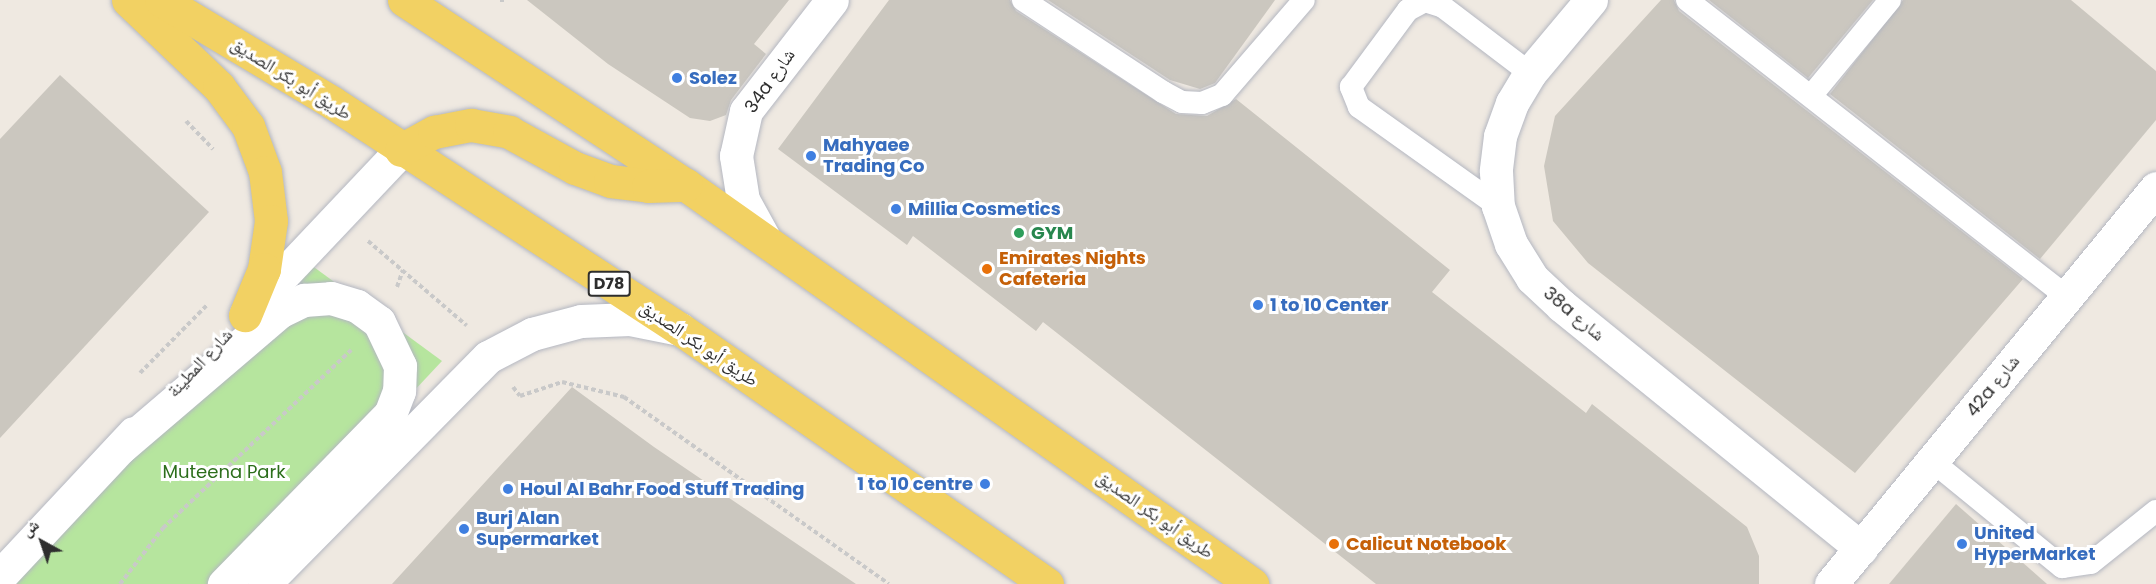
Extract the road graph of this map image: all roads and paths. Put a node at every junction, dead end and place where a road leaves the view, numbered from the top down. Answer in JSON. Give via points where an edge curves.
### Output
{"nodes":[{"id":1,"x":128,"y":0,"type":"edge"},
{"id":2,"x":161,"y":0,"type":"edge"},
{"id":3,"x":404,"y":0,"type":"edge"},
{"id":4,"x":500,"y":0,"type":"edge"},
{"id":5,"x":504,"y":0,"type":"edge"},
{"id":6,"x":832,"y":0,"type":"edge"},
{"id":7,"x":1023,"y":0,"type":"edge"},
{"id":8,"x":1304,"y":0,"type":"edge"},
{"id":9,"x":1687,"y":0,"type":"edge"},
{"id":10,"x":1890,"y":0,"type":"edge"},
{"id":11,"x":1579,"y":4,"type":"edge"},
{"id":12,"x":1530,"y":73,"type":"junction"},
{"id":13,"x":1811,"y":96,"type":"junction"},
{"id":14,"x":186,"y":122,"type":"dead end"},
{"id":15,"x":401,"y":150,"type":"junction"},
{"id":16,"x":217,"y":152,"type":"dead end"},
{"id":17,"x":686,"y":184,"type":"junction"},
{"id":18,"x":2156,"y":188,"type":"edge"},
{"id":19,"x":1498,"y":206,"type":"junction"},
{"id":20,"x":338,"y":216,"type":"junction"},
{"id":21,"x":765,"y":240,"type":"junction"},
{"id":22,"x":403,"y":270,"type":"junction"},
{"id":23,"x":2067,"y":297,"type":"junction"},
{"id":24,"x":211,"y":300,"type":"dead end"},
{"id":25,"x":245,"y":315,"type":"junction"},
{"id":26,"x":379,"y":322,"type":"junction"},
{"id":27,"x":680,"y":330,"type":"junction"},
{"id":28,"x":489,"y":357,"type":"junction"},
{"id":29,"x":140,"y":373,"type":"dead end"},
{"id":30,"x":120,"y":448,"type":"junction"},
{"id":31,"x":1932,"y":461,"type":"junction"},
{"id":32,"x":2156,"y":511,"type":"edge"},
{"id":33,"x":1861,"y":548,"type":"junction"},
{"id":34,"x":0,"y":576,"type":"edge"},
{"id":35,"x":120,"y":584,"type":"edge"},
{"id":36,"x":224,"y":584,"type":"edge"},
{"id":37,"x":264,"y":584,"type":"edge"},
{"id":38,"x":889,"y":584,"type":"edge"},
{"id":39,"x":1047,"y":584,"type":"edge"},
{"id":40,"x":1252,"y":584,"type":"edge"},
{"id":41,"x":1831,"y":584,"type":"edge"}],
"edges":[{"from":1,"to":25,"type":"main road","via":[[219,87],[252,135],[265,172],[271,221],[264,269]]},
{"from":2,"to":15,"type":"main road","name":"طريق أبو بكر الصديق","number":"D78"},
{"from":3,"to":17,"type":"main road","name":"طريق أبو بكر الصديق"},
{"from":4,"to":5,"type":"path"},
{"from":6,"to":21,"type":"street","name":"34a شارع","via":[[746,111],[736,156],[743,200]]},
{"from":7,"to":8,"type":"lane","via":[[1163,92],[1182,102],[1202,103],[1222,95]]},
{"from":9,"to":13,"type":"lane"},
{"from":10,"to":13,"type":"lane"},
{"from":11,"to":12,"type":"street","name":"38a شارع"},
{"from":12,"to":19,"type":"street","name":"38a شارع","via":[[1512,103],[1500,136]]},
{"from":12,"to":19,"type":"lane","via":[[1443,7],[1425,1],[1408,10],[1351,87],[1359,107]]},
{"from":13,"to":23,"type":"lane"},
{"from":14,"to":16,"type":"path"},
{"from":15,"to":17,"type":"main road","via":[[434,132],[471,125],[509,132],[575,168],[610,181],[648,186]]},
{"from":15,"to":20,"type":"street","name":"شارع المطينة"},
{"from":15,"to":27,"type":"main road","name":"طريق أبو بكر الصديق","number":"D78"},
{"from":17,"to":21,"type":"main road","name":"طريق أبو بكر الصديق"},
{"from":18,"to":23,"type":"street","name":"42a شارع"},
{"from":19,"to":33,"type":"street","name":"38a شارع","via":[[1511,244],[1532,278]]},
{"from":20,"to":22,"type":"path"},
{"from":20,"to":25,"type":"street","name":"شارع المطينة"},
{"from":21,"to":40,"type":"main road","name":"طريق أبو بكر الصديق"},
{"from":22,"to":26,"type":"path"},
{"from":22,"to":28,"type":"path","via":[[462,318]]},
{"from":23,"to":31,"type":"street","name":"42a شارع"},
{"from":24,"to":29,"type":"path"},
{"from":25,"to":30,"type":"street","name":"شارع المطينة"},
{"from":26,"to":30,"type":"street","via":[[357,306],[331,298],[304,300],[279,312]]},
{"from":26,"to":35,"type":"path","via":[[163,528]]},
{"from":26,"to":36,"type":"street","via":[[400,366],[399,391],[390,414]]},
{"from":27,"to":28,"type":"street","via":[[630,319],[581,321],[532,334]]},
{"from":27,"to":39,"type":"main road","name":"طريق أبو بكر الصديق","number":"D78"},
{"from":28,"to":37,"type":"street"},
{"from":28,"to":38,"type":"path","via":[[520,396],[562,382],[624,397]]},
{"from":30,"to":34,"type":"street","name":"شارع المطينة"},
{"from":31,"to":32,"type":"lane","via":[[2062,567],[2091,563]]},
{"from":31,"to":33,"type":"street","name":"42a شارع"},
{"from":33,"to":41,"type":"street","name":"42a شارع"}]}
